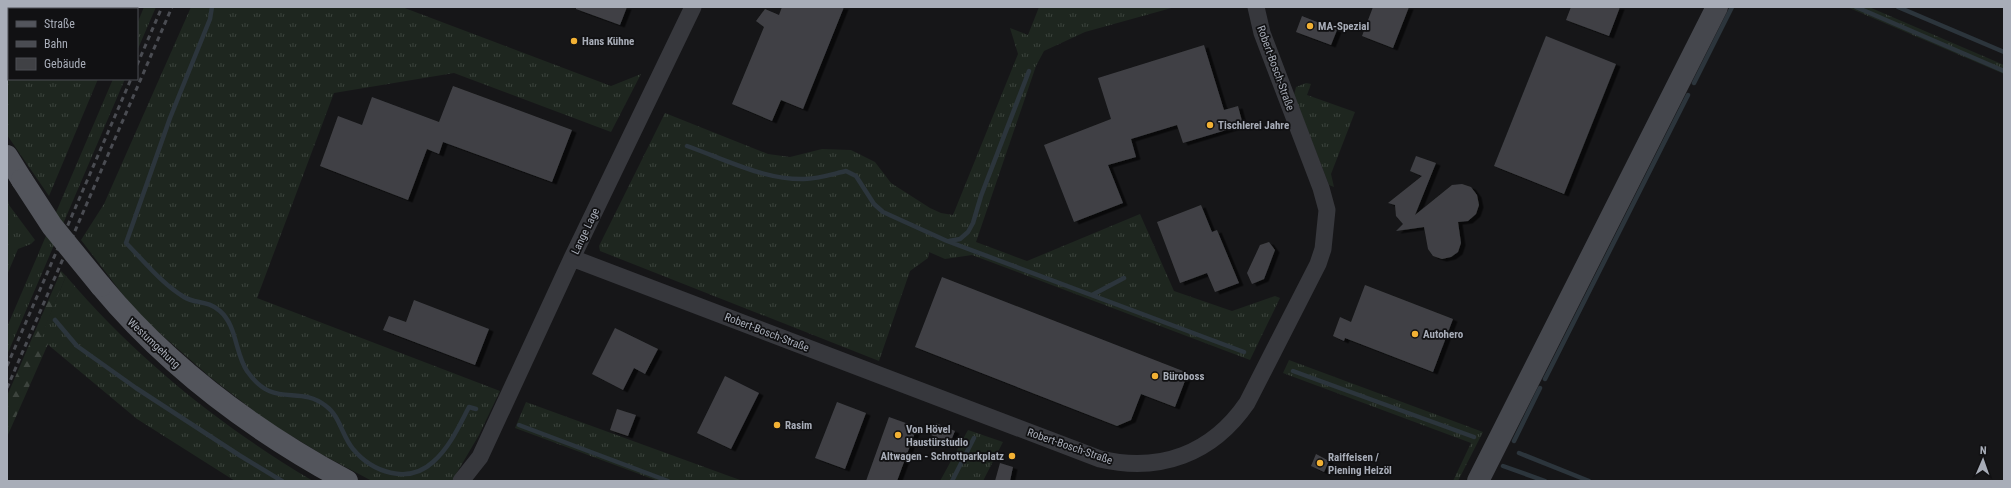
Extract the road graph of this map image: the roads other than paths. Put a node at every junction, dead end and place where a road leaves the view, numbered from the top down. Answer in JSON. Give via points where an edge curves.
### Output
{"nodes":[{"id":1,"x":693,"y":7,"type":"edge"},
{"id":2,"x":1256,"y":7,"type":"edge"},
{"id":3,"x":1717,"y":7,"type":"edge"},
{"id":4,"x":7,"y":156,"type":"edge"},
{"id":5,"x":572,"y":258,"type":"junction"},
{"id":6,"x":480,"y":457,"type":"junction"},
{"id":7,"x":347,"y":481,"type":"edge"},
{"id":8,"x":461,"y":481,"type":"edge"},
{"id":9,"x":476,"y":481,"type":"edge"},
{"id":10,"x":1478,"y":481,"type":"edge"}],
"edges":[{"from":1,"to":5,"type":"street","name":"Lange Lage"},
{"from":2,"to":5,"type":"street","name":"Robert-Bosch-Straße","via":[[1262,33],[1321,188],[1326,210],[1324,243],[1318,264],[1247,404],[1239,416],[1218,436],[1182,456],[1159,462],[1133,464],[1100,459]]},
{"from":3,"to":10,"type":"main road"},
{"from":4,"to":7,"type":"main road","name":"Westumgehung","bridge":true,"via":[[52,226],[129,320],[160,350],[203,387],[260,430]]},
{"from":5,"to":6,"type":"street","name":"Lange Lage"},
{"from":6,"to":8,"type":"street","name":"Lange Lage"},
{"from":6,"to":9,"type":"street","name":"Lange Lage"}]}
